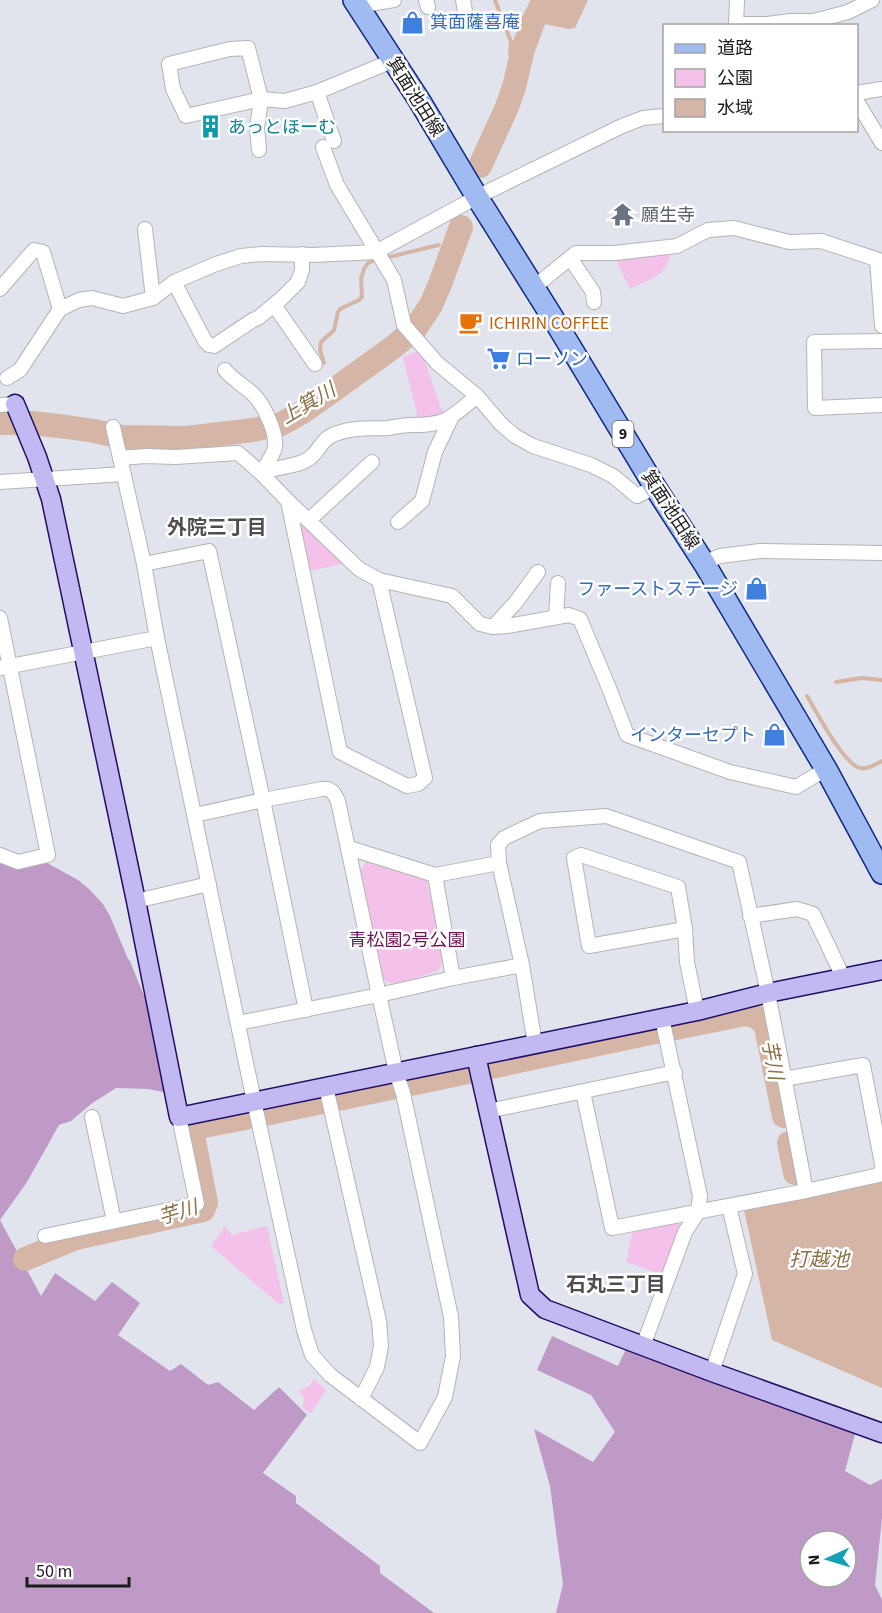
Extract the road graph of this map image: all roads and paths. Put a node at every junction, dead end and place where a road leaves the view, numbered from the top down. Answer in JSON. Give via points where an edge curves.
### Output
{"nodes":[{"id":1,"x":394,"y":0,"type":"edge"},
{"id":2,"x":737,"y":0,"type":"edge"},
{"id":3,"x":872,"y":0,"type":"edge"},
{"id":4,"x":356,"y":3,"type":"edge"},
{"id":5,"x":736,"y":24,"type":"edge"},
{"id":6,"x":767,"y":24,"type":"edge"},
{"id":7,"x":392,"y":61,"type":"junction"},
{"id":8,"x":882,"y":89,"type":"edge"},
{"id":9,"x":317,"y":92,"type":"junction"},
{"id":10,"x":858,"y":93,"type":"edge"},
{"id":11,"x":261,"y":99,"type":"junction"},
{"id":12,"x":858,"y":103,"type":"edge"},
{"id":13,"x":663,"y":116,"type":"edge"},
{"id":14,"x":882,"y":143,"type":"edge"},
{"id":15,"x":259,"y":150,"type":"dead end"},
{"id":16,"x":477,"y":197,"type":"junction"},
{"id":17,"x":145,"y":229,"type":"dead end"},
{"id":18,"x":375,"y":252,"type":"junction"},
{"id":19,"x":302,"y":254,"type":"junction"},
{"id":20,"x":570,"y":258,"type":"junction"},
{"id":21,"x":879,"y":260,"type":"edge"},
{"id":22,"x":174,"y":282,"type":"junction"},
{"id":23,"x":533,"y":288,"type":"junction"},
{"id":24,"x":0,"y":289,"type":"edge"},
{"id":25,"x":153,"y":298,"type":"junction"},
{"id":26,"x":594,"y":302,"type":"dead end"},
{"id":27,"x":274,"y":305,"type":"junction"},
{"id":28,"x":60,"y":309,"type":"junction"},
{"id":29,"x":882,"y":326,"type":"edge"},
{"id":30,"x":882,"y":341,"type":"edge"},
{"id":31,"x":315,"y":364,"type":"dead end"},
{"id":32,"x":225,"y":370,"type":"dead end"},
{"id":33,"x":7,"y":378,"type":"dead end"},
{"id":34,"x":477,"y":396,"type":"junction"},
{"id":35,"x":882,"y":405,"type":"edge"},
{"id":36,"x":15,"y":413,"type":"edge"},
{"id":37,"x":452,"y":416,"type":"junction"},
{"id":38,"x":115,"y":433,"type":"dead end"},
{"id":39,"x":120,"y":458,"type":"junction"},
{"id":40,"x":372,"y":462,"type":"dead end"},
{"id":41,"x":261,"y":473,"type":"junction"},
{"id":42,"x":124,"y":474,"type":"junction"},
{"id":43,"x":45,"y":479,"type":"junction"},
{"id":44,"x":0,"y":482,"type":"edge"},
{"id":45,"x":655,"y":487,"type":"junction"},
{"id":46,"x":288,"y":501,"type":"junction"},
{"id":47,"x":309,"y":520,"type":"junction"},
{"id":48,"x":399,"y":522,"type":"dead end"},
{"id":49,"x":882,"y":553,"type":"edge"},
{"id":50,"x":704,"y":563,"type":"junction"},
{"id":51,"x":144,"y":564,"type":"junction"},
{"id":52,"x":538,"y":572,"type":"dead end"},
{"id":53,"x":379,"y":580,"type":"junction"},
{"id":54,"x":558,"y":583,"type":"dead end"},
{"id":55,"x":556,"y":617,"type":"junction"},
{"id":56,"x":0,"y":618,"type":"edge"},
{"id":57,"x":493,"y":627,"type":"junction"},
{"id":58,"x":157,"y":638,"type":"junction"},
{"id":59,"x":83,"y":651,"type":"junction"},
{"id":60,"x":5,"y":667,"type":"edge"},
{"id":61,"x":826,"y":770,"type":"junction"},
{"id":62,"x":263,"y":800,"type":"junction"},
{"id":63,"x":195,"y":815,"type":"junction"},
{"id":64,"x":349,"y":848,"type":"junction"},
{"id":65,"x":0,"y":855,"type":"edge"},
{"id":66,"x":499,"y":863,"type":"junction"},
{"id":67,"x":882,"y":873,"type":"edge"},
{"id":68,"x":435,"y":875,"type":"junction"},
{"id":69,"x":209,"y":884,"type":"junction"},
{"id":70,"x":135,"y":901,"type":"junction"},
{"id":71,"x":750,"y":916,"type":"junction"},
{"id":72,"x":685,"y":929,"type":"junction"},
{"id":73,"x":522,"y":965,"type":"junction"},
{"id":74,"x":882,"y":970,"type":"edge"},
{"id":75,"x":843,"y":977,"type":"junction"},
{"id":76,"x":453,"y":978,"type":"junction"},
{"id":77,"x":768,"y":993,"type":"junction"},
{"id":78,"x":379,"y":995,"type":"junction"},
{"id":79,"x":306,"y":1010,"type":"junction"},
{"id":80,"x":697,"y":1011,"type":"junction"},
{"id":81,"x":662,"y":1018,"type":"junction"},
{"id":82,"x":238,"y":1023,"type":"junction"},
{"id":83,"x":535,"y":1044,"type":"junction"},
{"id":84,"x":478,"y":1065,"type":"junction"},
{"id":85,"x":396,"y":1072,"type":"junction"},
{"id":86,"x":675,"y":1072,"type":"junction"},
{"id":87,"x":784,"y":1079,"type":"junction"},
{"id":88,"x":326,"y":1087,"type":"junction"},
{"id":89,"x":583,"y":1092,"type":"junction"},
{"id":90,"x":254,"y":1101,"type":"junction"},
{"id":91,"x":488,"y":1111,"type":"junction"},
{"id":92,"x":92,"y":1117,"type":"dead end"},
{"id":93,"x":179,"y":1117,"type":"junction"},
{"id":94,"x":880,"y":1147,"type":"edge"},
{"id":95,"x":882,"y":1167,"type":"edge"},
{"id":96,"x":806,"y":1191,"type":"junction"},
{"id":97,"x":729,"y":1206,"type":"junction"},
{"id":98,"x":698,"y":1212,"type":"junction"},
{"id":99,"x":114,"y":1221,"type":"junction"},
{"id":100,"x":45,"y":1236,"type":"dead end"},
{"id":101,"x":643,"y":1346,"type":"junction"},
{"id":102,"x":712,"y":1372,"type":"junction"},
{"id":103,"x":361,"y":1399,"type":"junction"},
{"id":104,"x":882,"y":1433,"type":"edge"}],
"edges":[{"from":1,"to":4,"type":"street"},
{"from":2,"to":5,"type":"street"},
{"from":3,"to":6,"type":"street","via":[[848,12],[814,21]]},
{"from":4,"to":7,"type":"main road","name":"箕面池田線","number":"9"},
{"from":7,"to":9,"type":"street"},
{"from":7,"to":16,"type":"main road","name":"箕面池田線","number":"9"},
{"from":8,"to":10,"type":"street"},
{"from":9,"to":11,"type":"street","via":[[285,101]]},
{"from":9,"to":18,"type":"street","via":[[337,185]]},
{"from":11,"to":11,"type":"street","via":[[186,116],[173,89],[169,64],[248,48]]},
{"from":11,"to":15,"type":"street"},
{"from":12,"to":14,"type":"street"},
{"from":13,"to":16,"type":"street","via":[[622,126]]},
{"from":16,"to":18,"type":"street"},
{"from":16,"to":23,"type":"main road","name":"箕面池田線","number":"9"},
{"from":17,"to":25,"type":"street"},
{"from":18,"to":19,"type":"street"},
{"from":18,"to":34,"type":"street","via":[[393,280],[404,325],[436,363]]},
{"from":19,"to":22,"type":"street","via":[[241,256]]},
{"from":19,"to":27,"type":"street","via":[[300,279]]},
{"from":20,"to":21,"type":"street","via":[[576,253],[677,246],[708,230],[734,228],[789,242],[821,241]]},
{"from":20,"to":23,"type":"street"},
{"from":20,"to":26,"type":"street","via":[[593,292]]},
{"from":21,"to":29,"type":"street"},
{"from":22,"to":25,"type":"street"},
{"from":22,"to":27,"type":"street","via":[[210,346]]},
{"from":23,"to":45,"type":"main road","name":"箕面池田線","number":"9"},
{"from":24,"to":28,"type":"street","via":[[34,250],[43,252]]},
{"from":25,"to":28,"type":"street","via":[[123,306],[92,298]]},
{"from":27,"to":31,"type":"street"},
{"from":28,"to":33,"type":"street","via":[[20,370]]},
{"from":30,"to":35,"type":"street","via":[[814,342],[815,408]]},
{"from":32,"to":41,"type":"street","via":[[259,399],[271,427],[275,448]]},
{"from":34,"to":37,"type":"street"},
{"from":34,"to":45,"type":"street","via":[[501,424],[533,446],[591,465],[637,496]]},
{"from":36,"to":43,"type":"street"},
{"from":37,"to":41,"type":"street","via":[[434,424],[337,433],[298,464]]},
{"from":37,"to":48,"type":"street","via":[[435,452],[422,501]]},
{"from":38,"to":39,"type":"street"},
{"from":39,"to":41,"type":"street","via":[[236,453]]},
{"from":39,"to":42,"type":"street"},
{"from":40,"to":47,"type":"street"},
{"from":41,"to":46,"type":"street"},
{"from":42,"to":43,"type":"street"},
{"from":42,"to":51,"type":"street"},
{"from":43,"to":44,"type":"street"},
{"from":43,"to":59,"type":"street"},
{"from":45,"to":50,"type":"main road","name":"箕面池田線","number":"9"},
{"from":46,"to":47,"type":"street"},
{"from":46,"to":53,"type":"street","via":[[340,752],[406,786],[425,778]]},
{"from":47,"to":53,"type":"street","via":[[359,569]]},
{"from":49,"to":50,"type":"street","via":[[760,551],[720,556]]},
{"from":50,"to":61,"type":"main road","name":"箕面池田線","number":"9"},
{"from":51,"to":58,"type":"street"},
{"from":51,"to":62,"type":"street","via":[[209,552]]},
{"from":52,"to":57,"type":"street"},
{"from":53,"to":57,"type":"street","via":[[452,596],[480,624]]},
{"from":54,"to":55,"type":"street"},
{"from":55,"to":57,"type":"street"},
{"from":55,"to":61,"type":"street","via":[[569,615],[580,619],[627,735],[730,772],[796,787]]},
{"from":56,"to":60,"type":"street"},
{"from":58,"to":59,"type":"street"},
{"from":58,"to":63,"type":"street"},
{"from":59,"to":60,"type":"street"},
{"from":59,"to":70,"type":"street"},
{"from":60,"to":65,"type":"street","via":[[48,855],[18,862]]},
{"from":61,"to":67,"type":"main road","name":"箕面池田線","number":"9"},
{"from":62,"to":63,"type":"street"},
{"from":62,"to":64,"type":"street","via":[[328,789],[338,801]]},
{"from":62,"to":79,"type":"street"},
{"from":63,"to":69,"type":"street"},
{"from":64,"to":68,"type":"street"},
{"from":64,"to":78,"type":"street"},
{"from":66,"to":68,"type":"street"},
{"from":66,"to":71,"type":"street","via":[[498,845],[504,838],[540,821],[606,816],[739,862]]},
{"from":66,"to":73,"type":"street"},
{"from":68,"to":76,"type":"street"},
{"from":69,"to":70,"type":"street"},
{"from":69,"to":82,"type":"street"},
{"from":70,"to":93,"type":"street"},
{"from":71,"to":75,"type":"street","via":[[797,909],[813,914]]},
{"from":71,"to":77,"type":"street"},
{"from":72,"to":72,"type":"street","via":[[678,887],[582,855],[574,858],[590,946]]},
{"from":72,"to":80,"type":"street"},
{"from":73,"to":76,"type":"street"},
{"from":73,"to":83,"type":"street"},
{"from":74,"to":75,"type":"street"},
{"from":75,"to":77,"type":"street"},
{"from":76,"to":78,"type":"street"},
{"from":77,"to":80,"type":"street"},
{"from":77,"to":87,"type":"street"},
{"from":78,"to":79,"type":"street"},
{"from":78,"to":85,"type":"street"},
{"from":79,"to":82,"type":"street"},
{"from":80,"to":81,"type":"street"},
{"from":81,"to":83,"type":"street"},
{"from":81,"to":86,"type":"street"},
{"from":82,"to":90,"type":"street"},
{"from":83,"to":84,"type":"street"},
{"from":84,"to":85,"type":"street"},
{"from":84,"to":91,"type":"street"},
{"from":85,"to":88,"type":"street"},
{"from":85,"to":103,"type":"street","via":[[451,1317],[453,1356],[446,1397],[420,1443]]},
{"from":86,"to":89,"type":"street"},
{"from":86,"to":98,"type":"street","via":[[700,1196]]},
{"from":87,"to":94,"type":"street","via":[[863,1065]]},
{"from":87,"to":96,"type":"street"},
{"from":88,"to":90,"type":"street"},
{"from":88,"to":103,"type":"street","via":[[379,1321],[381,1346],[377,1367]]},
{"from":89,"to":91,"type":"street"},
{"from":89,"to":98,"type":"street","via":[[612,1228]]},
{"from":90,"to":93,"type":"street"},
{"from":90,"to":103,"type":"street","via":[[312,1355]]},
{"from":91,"to":101,"type":"street","via":[[530,1295],[545,1309]]},
{"from":92,"to":99,"type":"street"},
{"from":93,"to":99,"type":"street","via":[[197,1204]]},
{"from":94,"to":95,"type":"street"},
{"from":95,"to":96,"type":"street","via":[[879,1175]]},
{"from":96,"to":97,"type":"street"},
{"from":97,"to":98,"type":"street"},
{"from":97,"to":102,"type":"street","via":[[745,1274]]},
{"from":98,"to":101,"type":"street","via":[[685,1232]]},
{"from":99,"to":100,"type":"street"},
{"from":101,"to":102,"type":"street"},
{"from":102,"to":104,"type":"street"}]}
